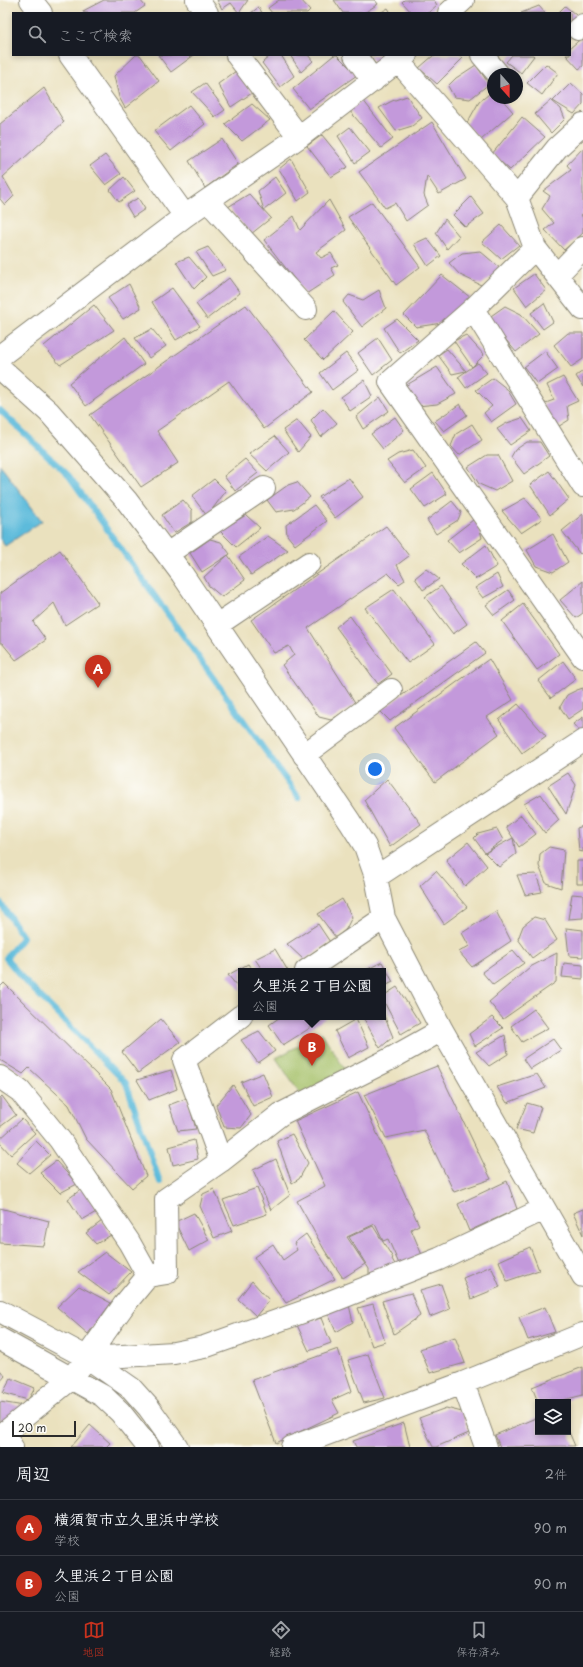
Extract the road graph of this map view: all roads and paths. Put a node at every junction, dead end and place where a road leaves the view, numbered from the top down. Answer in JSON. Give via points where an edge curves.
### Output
{"nodes":[{"id":1,"x":32,"y":0,"type":"edge"},
{"id":2,"x":197,"y":0,"type":"edge"},
{"id":3,"x":40,"y":12,"type":"edge"},
{"id":4,"x":206,"y":12,"type":"edge"},
{"id":5,"x":71,"y":56,"type":"edge"},
{"id":6,"x":238,"y":56,"type":"edge"},
{"id":7,"x":356,"y":56,"type":"edge"},
{"id":8,"x":483,"y":56,"type":"edge"},
{"id":9,"x":402,"y":59,"type":"edge"},
{"id":10,"x":493,"y":68,"type":"edge"},
{"id":11,"x":373,"y":81,"type":"junction"},
{"id":12,"x":583,"y":124,"type":"edge"},
{"id":13,"x":299,"y":137,"type":"junction"},
{"id":14,"x":517,"y":198,"type":"junction"},
{"id":15,"x":208,"y":201,"type":"junction"},
{"id":16,"x":185,"y":216,"type":"junction"},
{"id":17,"x":535,"y":248,"type":"junction"},
{"id":18,"x":583,"y":248,"type":"edge"},
{"id":19,"x":557,"y":275,"type":"junction"},
{"id":20,"x":306,"y":309,"type":"dead end"},
{"id":21,"x":473,"y":309,"type":"junction"},
{"id":22,"x":583,"y":309,"type":"edge"},
{"id":23,"x":0,"y":356,"type":"edge"},
{"id":24,"x":0,"y":368,"type":"edge"},
{"id":25,"x":583,"y":486,"type":"edge"},
{"id":26,"x":264,"y":488,"type":"dead end"},
{"id":27,"x":167,"y":554,"type":"junction"},
{"id":28,"x":309,"y":563,"type":"dead end"},
{"id":29,"x":217,"y":625,"type":"junction"},
{"id":30,"x":583,"y":657,"type":"edge"},
{"id":31,"x":390,"y":690,"type":"dead end"},
{"id":32,"x":583,"y":741,"type":"edge"},
{"id":33,"x":304,"y":755,"type":"junction"},
{"id":34,"x":376,"y":877,"type":"junction"},
{"id":35,"x":384,"y":918,"type":"junction"},
{"id":36,"x":310,"y":968,"type":"edge"},
{"id":37,"x":238,"y":1018,"type":"edge"},
{"id":38,"x":442,"y":1030,"type":"junction"},
{"id":39,"x":0,"y":1077,"type":"edge"},
{"id":40,"x":221,"y":1161,"type":"junction"},
{"id":41,"x":544,"y":1209,"type":"junction"},
{"id":42,"x":148,"y":1276,"type":"junction"},
{"id":43,"x":583,"y":1276,"type":"edge"},
{"id":44,"x":0,"y":1311,"type":"edge"},
{"id":45,"x":583,"y":1334,"type":"edge"},
{"id":46,"x":0,"y":1339,"type":"edge"},
{"id":47,"x":88,"y":1358,"type":"junction"},
{"id":48,"x":72,"y":1378,"type":"junction"},
{"id":49,"x":463,"y":1383,"type":"junction"},
{"id":50,"x":12,"y":1447,"type":"edge"},
{"id":51,"x":148,"y":1447,"type":"edge"},
{"id":52,"x":177,"y":1447,"type":"edge"},
{"id":53,"x":292,"y":1447,"type":"edge"},
{"id":54,"x":486,"y":1447,"type":"edge"}],
"edges":[{"from":1,"to":3,"type":"street"},
{"from":2,"to":4,"type":"street"},
{"from":5,"to":16,"type":"street"},
{"from":6,"to":13,"type":"street"},
{"from":7,"to":11,"type":"street"},
{"from":8,"to":10,"type":"street"},
{"from":9,"to":11,"type":"street"},
{"from":9,"to":14,"type":"street"},
{"from":11,"to":13,"type":"street"},
{"from":12,"to":14,"type":"street","via":[[557,148]]},
{"from":13,"to":15,"type":"street"},
{"from":14,"to":17,"type":"street"},
{"from":15,"to":16,"type":"street"},
{"from":15,"to":20,"type":"street"},
{"from":16,"to":23,"type":"street"},
{"from":17,"to":19,"type":"street"},
{"from":17,"to":21,"type":"street"},
{"from":18,"to":19,"type":"street"},
{"from":19,"to":22,"type":"street"},
{"from":21,"to":25,"type":"street"},
{"from":21,"to":30,"type":"street","via":[[390,382]]},
{"from":24,"to":27,"type":"street","via":[[49,412],[127,501]]},
{"from":26,"to":27,"type":"street"},
{"from":27,"to":29,"type":"street"},
{"from":28,"to":29,"type":"street"},
{"from":29,"to":33,"type":"street"},
{"from":31,"to":33,"type":"street"},
{"from":32,"to":34,"type":"street"},
{"from":33,"to":34,"type":"street","via":[[365,846]]},
{"from":34,"to":35,"type":"street"},
{"from":35,"to":36,"type":"street"},
{"from":35,"to":38,"type":"street"},
{"from":37,"to":40,"type":"street","via":[[184,1060]]},
{"from":38,"to":40,"type":"street","via":[[282,1114]]},
{"from":38,"to":41,"type":"street"},
{"from":39,"to":42,"type":"street","via":[[20,1091],[60,1140],[129,1242]]},
{"from":40,"to":42,"type":"street","via":[[166,1199],[167,1273]]},
{"from":41,"to":43,"type":"street"},
{"from":41,"to":47,"type":"street","via":[[439,1259],[204,1347],[174,1352]]},
{"from":42,"to":47,"type":"street","via":[[124,1305]]},
{"from":44,"to":47,"type":"street"},
{"from":45,"to":49,"type":"street"},
{"from":46,"to":48,"type":"street"},
{"from":47,"to":48,"type":"street"},
{"from":47,"to":52,"type":"street","via":[[131,1388]]},
{"from":48,"to":50,"type":"street","via":[[3,1434]]},
{"from":48,"to":51,"type":"street","via":[[103,1396],[120,1412]]},
{"from":49,"to":53,"type":"street"},
{"from":49,"to":54,"type":"street"}]}
